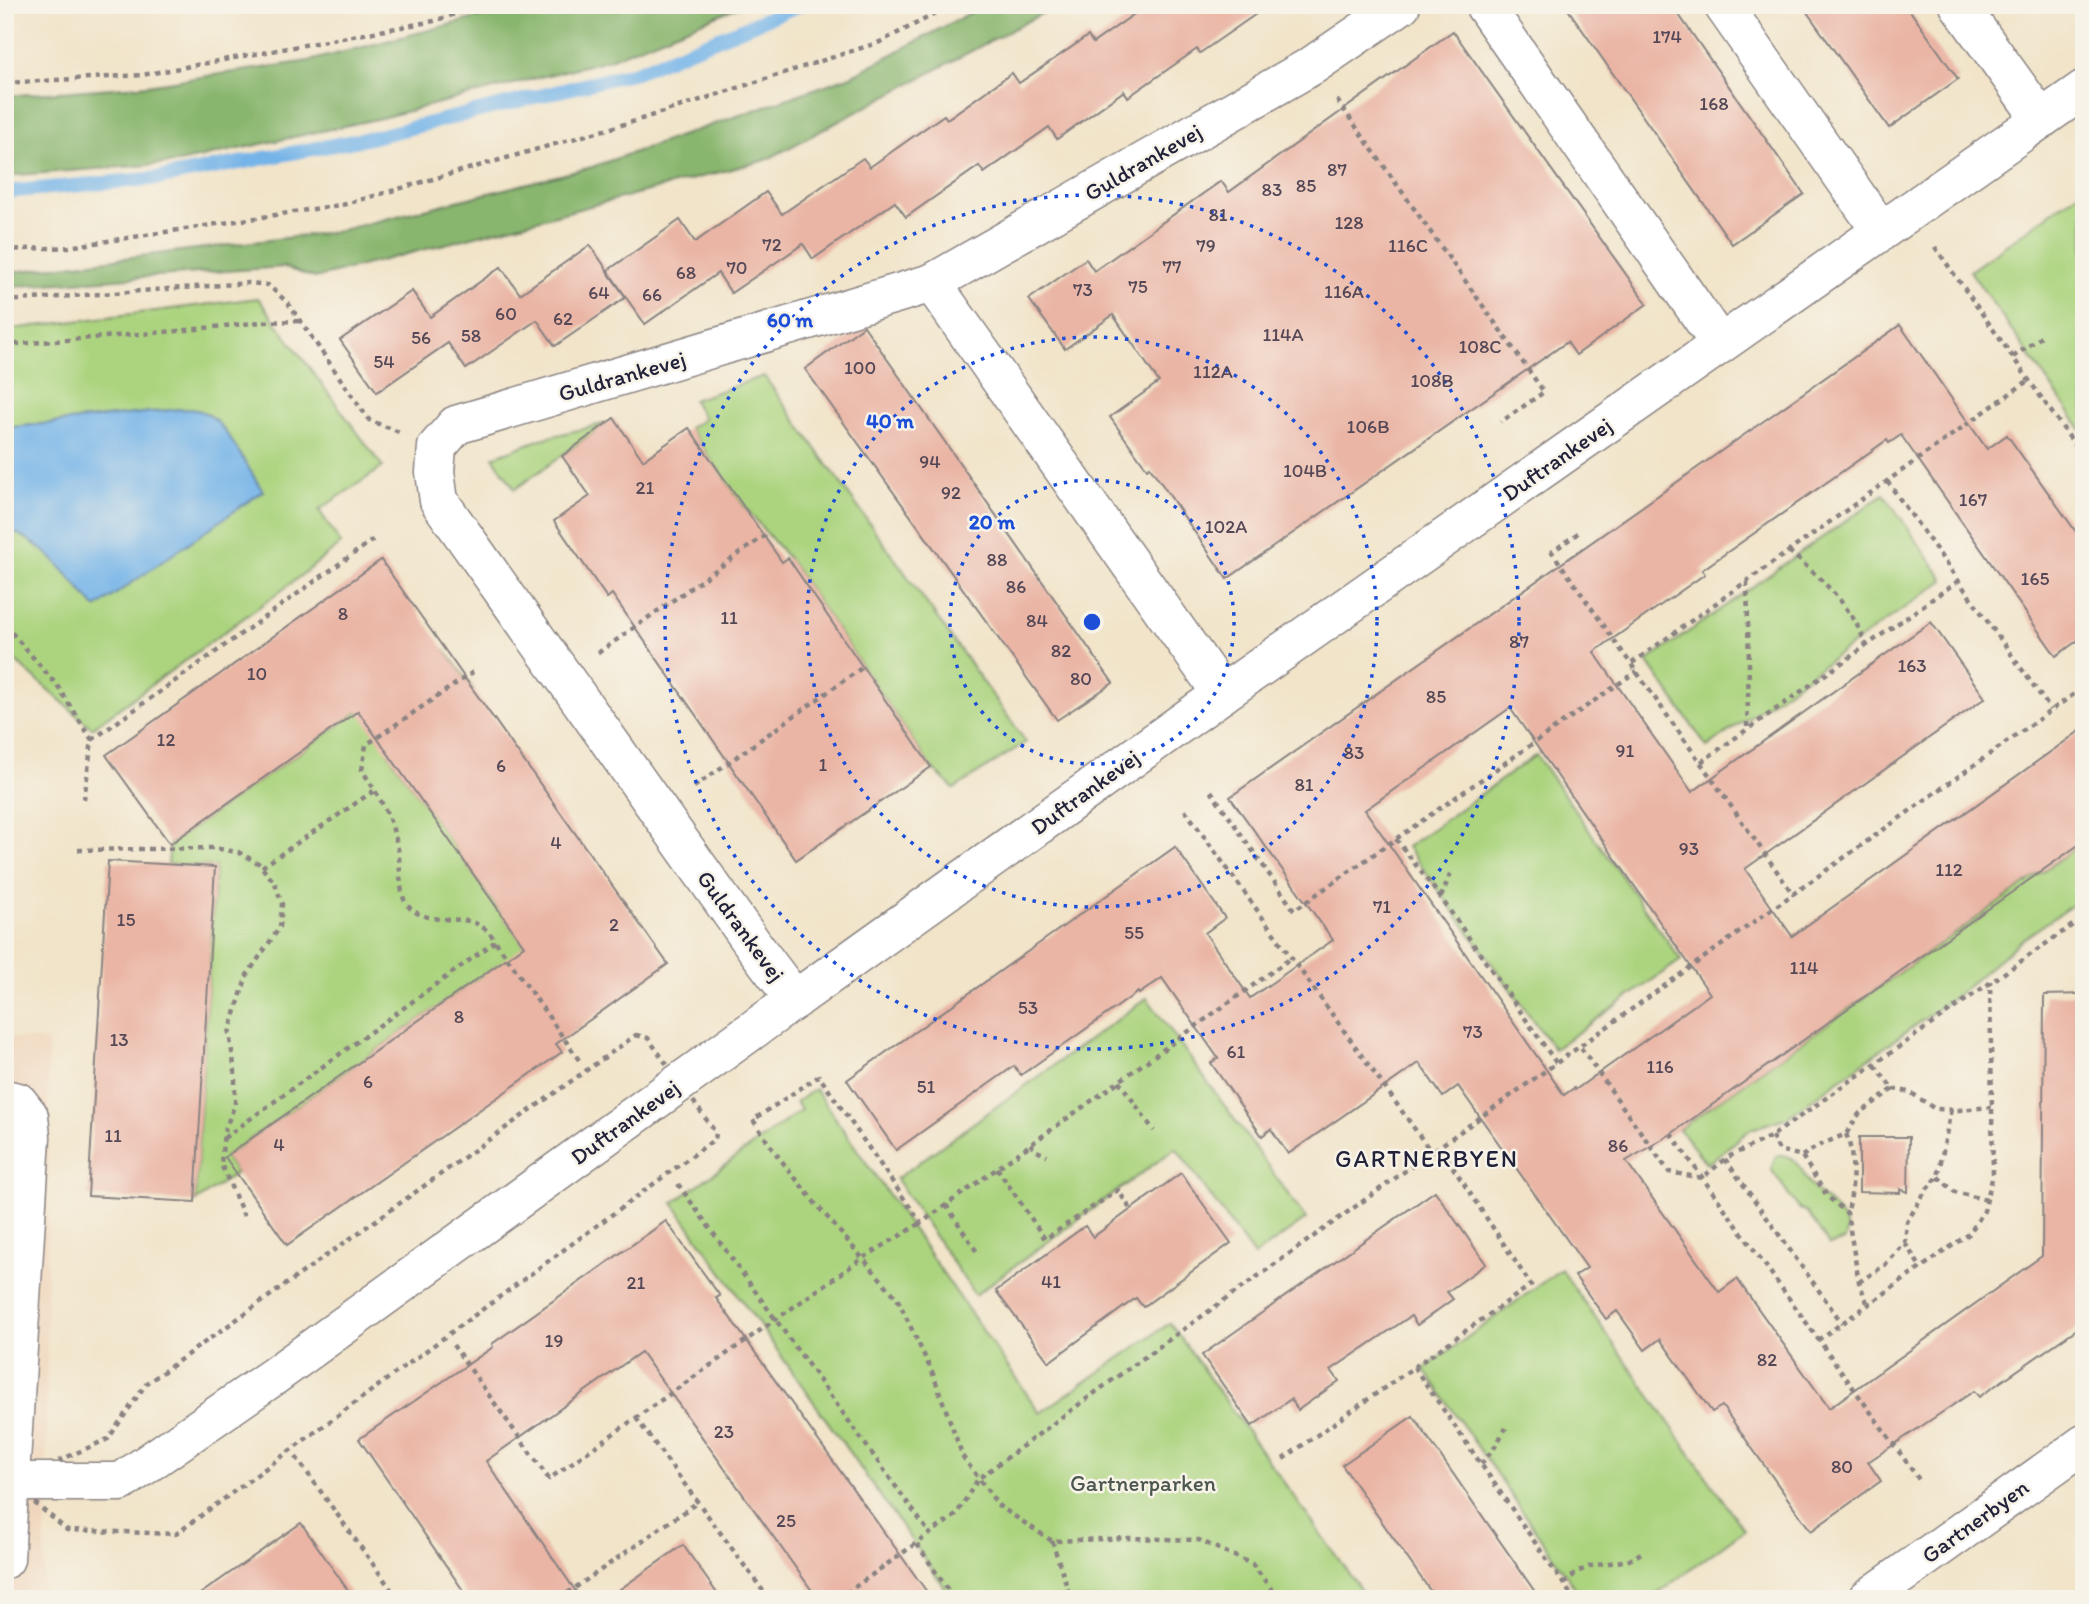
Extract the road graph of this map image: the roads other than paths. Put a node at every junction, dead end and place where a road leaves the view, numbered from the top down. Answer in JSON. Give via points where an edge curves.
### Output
{"nodes":[{"id":1,"x":1401,"y":5,"type":"edge"},
{"id":2,"x":1484,"y":5,"type":"edge"},
{"id":3,"x":1723,"y":5,"type":"edge"},
{"id":4,"x":1959,"y":5,"type":"edge"},
{"id":5,"x":2084,"y":89,"type":"edge"},
{"id":6,"x":2041,"y":119,"type":"junction"},
{"id":7,"x":1895,"y":221,"type":"junction"},
{"id":8,"x":932,"y":283,"type":"junction"},
{"id":9,"x":1720,"y":344,"type":"junction"},
{"id":10,"x":1222,"y":694,"type":"junction"},
{"id":11,"x":795,"y":1000,"type":"junction"},
{"id":12,"x":5,"y":1099,"type":"edge"},
{"id":13,"x":2084,"y":1444,"type":"edge"},
{"id":14,"x":8,"y":1482,"type":"edge"},
{"id":15,"x":5,"y":1559,"type":"edge"},
{"id":16,"x":1867,"y":1599,"type":"edge"}],
"edges":[{"from":1,"to":8,"type":"street","name":"Guldrankevej","via":[[1313,65]]},
{"from":2,"to":9,"type":"street"},
{"from":3,"to":7,"type":"street"},
{"from":4,"to":6,"type":"street"},
{"from":5,"to":6,"type":"street","name":"Duftrankevej"},
{"from":6,"to":7,"type":"street","name":"Duftrankevej"},
{"from":7,"to":9,"type":"street","name":"Duftrankevej"},
{"from":8,"to":10,"type":"street"},
{"from":8,"to":11,"type":"street","name":"Guldrankevej","via":[[456,425],[438,447],[439,501]]},
{"from":9,"to":10,"type":"street","name":"Duftrankevej"},
{"from":10,"to":11,"type":"street","name":"Duftrankevej"},
{"from":11,"to":14,"type":"street","name":"Duftrankevej","via":[[121,1482]]},
{"from":12,"to":14,"type":"street","via":[[19,1102],[29,1116],[32,1137]]},
{"from":13,"to":16,"type":"street","name":"Gartnerbyen"},
{"from":14,"to":15,"type":"street"}]}
